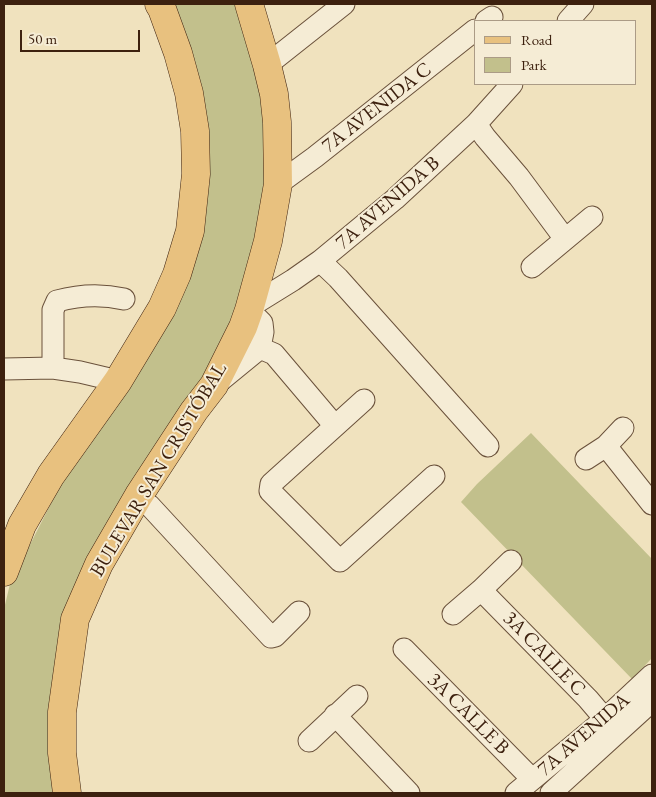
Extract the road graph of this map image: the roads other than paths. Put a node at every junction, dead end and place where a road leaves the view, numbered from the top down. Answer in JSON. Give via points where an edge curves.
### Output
{"nodes":[{"id":1,"x":159,"y":4,"type":"edge"},
{"id":2,"x":249,"y":4,"type":"edge"},
{"id":3,"x":344,"y":4,"type":"edge"},
{"id":4,"x":583,"y":4,"type":"edge"},
{"id":5,"x":569,"y":20,"type":"edge"},
{"id":6,"x":473,"y":32,"type":"edge"},
{"id":7,"x":267,"y":65,"type":"junction"},
{"id":8,"x":511,"y":85,"type":"edge"},
{"id":9,"x":476,"y":124,"type":"junction"},
{"id":10,"x":278,"y":184,"type":"junction"},
{"id":11,"x":592,"y":217,"type":"dead end"},
{"id":12,"x":565,"y":239,"type":"junction"},
{"id":13,"x":320,"y":261,"type":"junction"},
{"id":14,"x":532,"y":267,"type":"dead end"},
{"id":15,"x":124,"y":299,"type":"dead end"},
{"id":16,"x":250,"y":308,"type":"junction"},
{"id":17,"x":260,"y":348,"type":"junction"},
{"id":18,"x":53,"y":368,"type":"junction"},
{"id":19,"x":4,"y":369,"type":"edge"},
{"id":20,"x":118,"y":381,"type":"junction"},
{"id":21,"x":214,"y":385,"type":"junction"},
{"id":22,"x":364,"y":400,"type":"dead end"},
{"id":23,"x":334,"y":426,"type":"junction"},
{"id":24,"x":623,"y":428,"type":"dead end"},
{"id":25,"x":488,"y":446,"type":"dead end"},
{"id":26,"x":606,"y":446,"type":"junction"},
{"id":27,"x":169,"y":448,"type":"junction"},
{"id":28,"x":586,"y":459,"type":"dead end"},
{"id":29,"x":434,"y":476,"type":"dead end"},
{"id":30,"x":652,"y":504,"type":"edge"},
{"id":31,"x":149,"y":505,"type":"junction"},
{"id":32,"x":110,"y":546,"type":"junction"},
{"id":33,"x":511,"y":561,"type":"dead end"},
{"id":34,"x":4,"y":572,"type":"edge"},
{"id":35,"x":481,"y":590,"type":"junction"},
{"id":36,"x":299,"y":612,"type":"dead end"},
{"id":37,"x":453,"y":614,"type":"dead end"},
{"id":38,"x":404,"y":648,"type":"dead end"},
{"id":39,"x":652,"y":675,"type":"edge"},
{"id":40,"x":356,"y":696,"type":"dead end"},
{"id":41,"x":652,"y":702,"type":"edge"},
{"id":42,"x":336,"y":716,"type":"junction"},
{"id":43,"x":605,"y":719,"type":"junction"},
{"id":44,"x":309,"y":741,"type":"dead end"},
{"id":45,"x":532,"y":780,"type":"junction"},
{"id":46,"x":68,"y":793,"type":"edge"},
{"id":47,"x":409,"y":793,"type":"edge"},
{"id":48,"x":516,"y":793,"type":"edge"},
{"id":49,"x":551,"y":793,"type":"edge"}],
"edges":[{"from":1,"to":20,"type":"main road","via":[[178,53],[195,131],[196,174],[190,231],[162,308]]},
{"from":2,"to":7,"type":"main road","name":"BULEVAR SAN CRISTÓBAL"},
{"from":3,"to":7,"type":"street"},
{"from":4,"to":5,"type":"street"},
{"from":6,"to":10,"type":"street","name":"7A AVENIDA C"},
{"from":7,"to":10,"type":"main road","name":"BULEVAR SAN CRISTÓBAL","via":[[277,122]]},
{"from":8,"to":9,"type":"street","name":"7A AVENIDA B"},
{"from":9,"to":12,"type":"street"},
{"from":9,"to":13,"type":"street","name":"7A AVENIDA B","via":[[395,200]]},
{"from":10,"to":16,"type":"main road","name":"BULEVAR SAN CRISTÓBAL","via":[[268,241]]},
{"from":11,"to":12,"type":"street"},
{"from":12,"to":14,"type":"street"},
{"from":13,"to":16,"type":"street","name":"7A AVENIDA B"},
{"from":13,"to":25,"type":"street"},
{"from":15,"to":18,"type":"street","via":[[106,295],[57,301],[53,310]]},
{"from":16,"to":17,"type":"street","via":[[262,323]]},
{"from":16,"to":21,"type":"main road","name":"BULEVAR SAN CRISTÓBAL"},
{"from":17,"to":21,"type":"street"},
{"from":17,"to":23,"type":"street","via":[[274,354]]},
{"from":18,"to":19,"type":"street"},
{"from":18,"to":20,"type":"street"},
{"from":20,"to":34,"type":"main road","via":[[51,475],[22,525]]},
{"from":21,"to":27,"type":"main road","name":"BULEVAR SAN CRISTÓBAL"},
{"from":22,"to":23,"type":"street"},
{"from":23,"to":29,"type":"street","via":[[271,484],[270,491],[338,560],[342,560]]},
{"from":24,"to":26,"type":"street"},
{"from":26,"to":28,"type":"street"},
{"from":26,"to":30,"type":"street"},
{"from":27,"to":31,"type":"street"},
{"from":27,"to":32,"type":"main road","name":"BULEVAR SAN CRISTÓBAL"},
{"from":31,"to":32,"type":"street"},
{"from":31,"to":36,"type":"street","via":[[271,637]]},
{"from":32,"to":46,"type":"main road","name":"BULEVAR SAN CRISTÓBAL","via":[[98,564],[75,619],[62,712],[62,753]]},
{"from":33,"to":35,"type":"street"},
{"from":35,"to":37,"type":"street"},
{"from":35,"to":43,"type":"street","name":"3A CALLE C"},
{"from":38,"to":45,"type":"street","name":"3A CALLE B"},
{"from":39,"to":43,"type":"street","name":"7A AVENIDA"},
{"from":40,"to":42,"type":"street"},
{"from":41,"to":49,"type":"street","name":"7A AVENIDA"},
{"from":42,"to":44,"type":"street"},
{"from":42,"to":47,"type":"street"},
{"from":43,"to":45,"type":"street","name":"7A AVENIDA"},
{"from":45,"to":48,"type":"street","name":"7A AVENIDA"}]}
